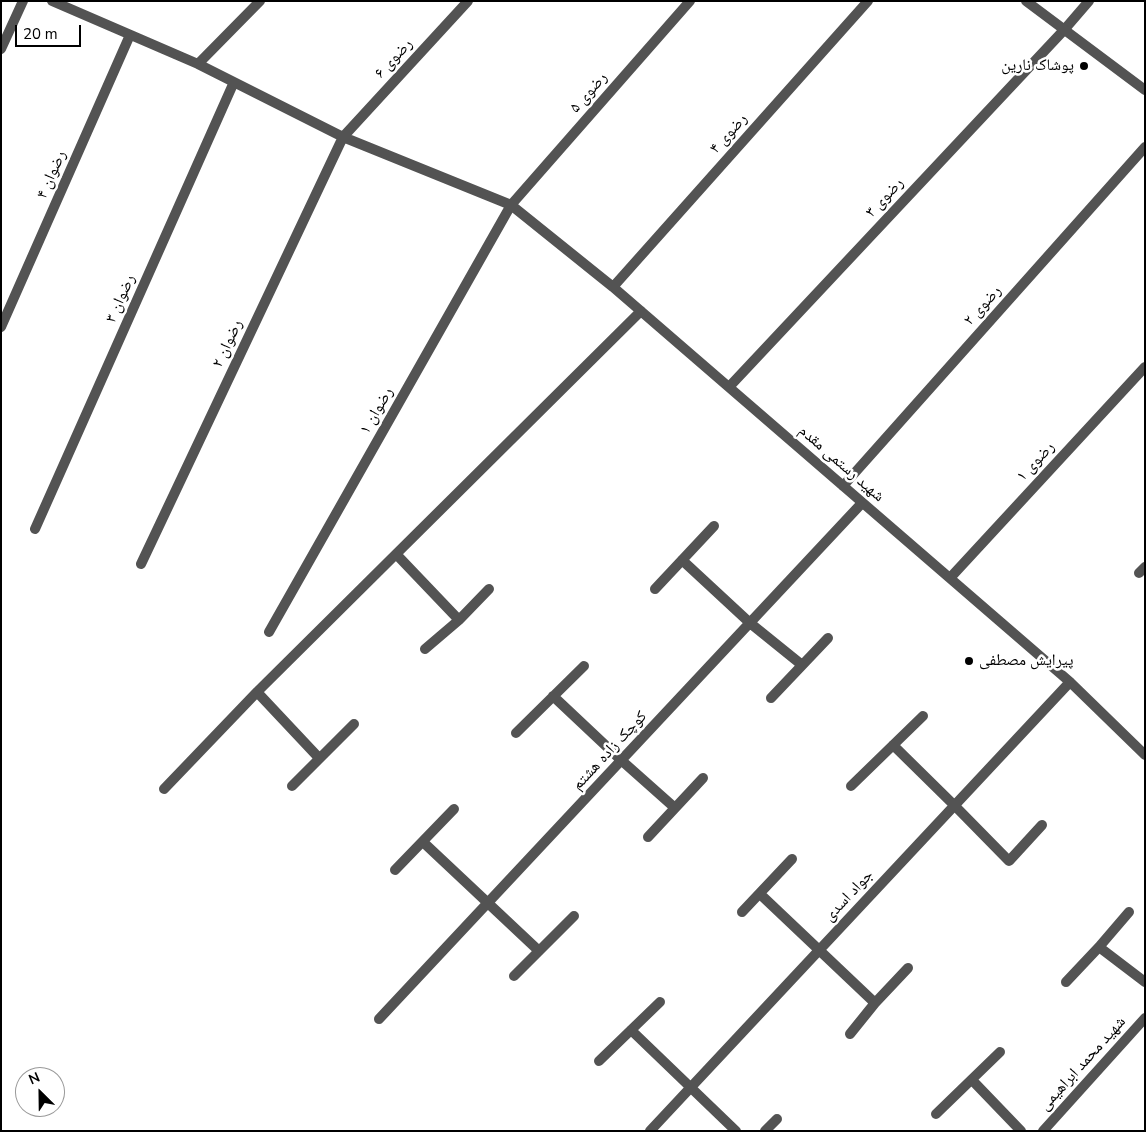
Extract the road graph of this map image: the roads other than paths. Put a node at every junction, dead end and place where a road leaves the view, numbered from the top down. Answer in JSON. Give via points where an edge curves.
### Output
{"nodes":[{"id":1,"x":24,"y":1,"type":"edge"},
{"id":2,"x":52,"y":1,"type":"edge"},
{"id":3,"x":260,"y":1,"type":"edge"},
{"id":4,"x":468,"y":1,"type":"edge"},
{"id":5,"x":690,"y":1,"type":"edge"},
{"id":6,"x":868,"y":1,"type":"edge"},
{"id":7,"x":1026,"y":1,"type":"edge"},
{"id":8,"x":1089,"y":1,"type":"edge"},
{"id":9,"x":1064,"y":30,"type":"junction"},
{"id":10,"x":130,"y":35,"type":"junction"},
{"id":11,"x":1,"y":49,"type":"edge"},
{"id":12,"x":198,"y":64,"type":"junction"},
{"id":13,"x":234,"y":82,"type":"junction"},
{"id":14,"x":1145,"y":90,"type":"edge"},
{"id":15,"x":342,"y":136,"type":"junction"},
{"id":16,"x":1145,"y":147,"type":"edge"},
{"id":17,"x":511,"y":205,"type":"junction"},
{"id":18,"x":613,"y":287,"type":"junction"},
{"id":19,"x":641,"y":311,"type":"junction"},
{"id":20,"x":1,"y":327,"type":"edge"},
{"id":21,"x":1145,"y":367,"type":"edge"},
{"id":22,"x":728,"y":387,"type":"junction"},
{"id":23,"x":843,"y":486,"type":"junction"},
{"id":24,"x":862,"y":502,"type":"junction"},
{"id":25,"x":714,"y":526,"type":"dead end"},
{"id":26,"x":35,"y":529,"type":"dead end"},
{"id":27,"x":396,"y":554,"type":"junction"},
{"id":28,"x":682,"y":560,"type":"junction"},
{"id":29,"x":141,"y":564,"type":"dead end"},
{"id":30,"x":950,"y":578,"type":"junction"},
{"id":31,"x":489,"y":589,"type":"dead end"},
{"id":32,"x":655,"y":589,"type":"dead end"},
{"id":33,"x":459,"y":620,"type":"junction"},
{"id":34,"x":750,"y":623,"type":"junction"},
{"id":35,"x":268,"y":632,"type":"dead end"},
{"id":36,"x":828,"y":638,"type":"dead end"},
{"id":37,"x":425,"y":649,"type":"dead end"},
{"id":38,"x":802,"y":665,"type":"junction"},
{"id":39,"x":584,"y":666,"type":"dead end"},
{"id":40,"x":1070,"y":682,"type":"junction"},
{"id":41,"x":257,"y":692,"type":"junction"},
{"id":42,"x":553,"y":696,"type":"junction"},
{"id":43,"x":771,"y":698,"type":"dead end"},
{"id":44,"x":923,"y":716,"type":"dead end"},
{"id":45,"x":354,"y":724,"type":"dead end"},
{"id":46,"x":516,"y":733,"type":"dead end"},
{"id":47,"x":893,"y":745,"type":"junction"},
{"id":48,"x":1145,"y":756,"type":"edge"},
{"id":49,"x":319,"y":758,"type":"junction"},
{"id":50,"x":621,"y":760,"type":"junction"},
{"id":51,"x":702,"y":778,"type":"dead end"},
{"id":52,"x":292,"y":786,"type":"dead end"},
{"id":53,"x":851,"y":786,"type":"dead end"},
{"id":54,"x":164,"y":789,"type":"dead end"},
{"id":55,"x":955,"y":806,"type":"junction"},
{"id":56,"x":675,"y":808,"type":"junction"},
{"id":57,"x":454,"y":809,"type":"dead end"},
{"id":58,"x":1042,"y":825,"type":"dead end"},
{"id":59,"x":648,"y":837,"type":"dead end"},
{"id":60,"x":423,"y":842,"type":"junction"},
{"id":61,"x":792,"y":859,"type":"dead end"},
{"id":62,"x":395,"y":870,"type":"dead end"},
{"id":63,"x":760,"y":894,"type":"junction"},
{"id":64,"x":488,"y":903,"type":"junction"},
{"id":65,"x":742,"y":912,"type":"dead end"},
{"id":66,"x":1129,"y":912,"type":"dead end"},
{"id":67,"x":574,"y":916,"type":"dead end"},
{"id":68,"x":1099,"y":947,"type":"junction"},
{"id":69,"x":819,"y":950,"type":"junction"},
{"id":70,"x":539,"y":951,"type":"junction"},
{"id":71,"x":908,"y":968,"type":"dead end"},
{"id":72,"x":514,"y":976,"type":"dead end"},
{"id":73,"x":1066,"y":982,"type":"dead end"},
{"id":74,"x":1145,"y":982,"type":"edge"},
{"id":75,"x":660,"y":1002,"type":"dead end"},
{"id":76,"x":875,"y":1003,"type":"junction"},
{"id":77,"x":1145,"y":1018,"type":"edge"},
{"id":78,"x":379,"y":1019,"type":"dead end"},
{"id":79,"x":631,"y":1030,"type":"junction"},
{"id":80,"x":850,"y":1034,"type":"dead end"},
{"id":81,"x":1000,"y":1052,"type":"dead end"},
{"id":82,"x":599,"y":1062,"type":"dead end"},
{"id":83,"x":972,"y":1080,"type":"junction"},
{"id":84,"x":690,"y":1088,"type":"junction"},
{"id":85,"x":936,"y":1114,"type":"dead end"},
{"id":86,"x":777,"y":1119,"type":"dead end"},
{"id":87,"x":650,"y":1131,"type":"edge"},
{"id":88,"x":736,"y":1131,"type":"edge"},
{"id":89,"x":765,"y":1131,"type":"edge"},
{"id":90,"x":1021,"y":1131,"type":"edge"},
{"id":91,"x":1042,"y":1131,"type":"edge"}],
"edges":[{"from":1,"to":11,"type":"street"},
{"from":2,"to":10,"type":"street","name":"شهید رستمی مقدم"},
{"from":3,"to":12,"type":"street"},
{"from":4,"to":15,"type":"street","name":"رضوی ۶"},
{"from":5,"to":17,"type":"street","name":"رضوی ۵"},
{"from":6,"to":18,"type":"street","name":"رضوی ۴"},
{"from":7,"to":9,"type":"street"},
{"from":8,"to":9,"type":"street","name":"رضوی ۳"},
{"from":9,"to":14,"type":"street"},
{"from":9,"to":22,"type":"street","name":"رضوی ۳"},
{"from":10,"to":12,"type":"street","name":"شهید رستمی مقدم"},
{"from":10,"to":20,"type":"street","name":"رضوان ۴"},
{"from":12,"to":13,"type":"street","name":"شهید رستمی مقدم"},
{"from":13,"to":15,"type":"street","name":"شهید رستمی مقدم"},
{"from":13,"to":26,"type":"street","name":"رضوان ۳"},
{"from":15,"to":17,"type":"street","name":"شهید رستمی مقدم"},
{"from":15,"to":29,"type":"street","name":"رضوان ۲"},
{"from":16,"to":23,"type":"street","name":"رضوی ۲"},
{"from":17,"to":18,"type":"street","name":"شهید رستمی مقدم"},
{"from":17,"to":35,"type":"street","name":"رضوان ۱"},
{"from":18,"to":19,"type":"street","name":"شهید رستمی مقدم"},
{"from":19,"to":22,"type":"street","name":"شهید رستمی مقدم"},
{"from":19,"to":27,"type":"street"},
{"from":21,"to":30,"type":"street","name":"رضوی ۱"},
{"from":22,"to":23,"type":"street","name":"شهید رستمی مقدم"},
{"from":23,"to":24,"type":"street","name":"شهید رستمی مقدم"},
{"from":24,"to":30,"type":"street","name":"شهید رستمی مقدم"},
{"from":24,"to":34,"type":"street","name":"کوچک زاده هشتم"},
{"from":25,"to":28,"type":"street"},
{"from":27,"to":33,"type":"street"},
{"from":27,"to":41,"type":"street"},
{"from":28,"to":32,"type":"street"},
{"from":28,"to":34,"type":"street"},
{"from":30,"to":40,"type":"street","name":"شهید رستمی مقدم"},
{"from":31,"to":33,"type":"street"},
{"from":33,"to":37,"type":"street"},
{"from":34,"to":38,"type":"street"},
{"from":34,"to":50,"type":"street","name":"کوچک زاده هشتم"},
{"from":36,"to":38,"type":"street"},
{"from":38,"to":43,"type":"street"},
{"from":39,"to":42,"type":"street"},
{"from":40,"to":48,"type":"street","name":"شهید رستمی مقدم"},
{"from":40,"to":55,"type":"street","name":"جواد اسدی"},
{"from":41,"to":49,"type":"street"},
{"from":41,"to":54,"type":"street"},
{"from":42,"to":46,"type":"street"},
{"from":42,"to":50,"type":"street"},
{"from":44,"to":47,"type":"street"},
{"from":45,"to":49,"type":"street"},
{"from":47,"to":53,"type":"street"},
{"from":47,"to":55,"type":"street"},
{"from":49,"to":52,"type":"street"},
{"from":50,"to":56,"type":"street"},
{"from":50,"to":64,"type":"street","name":"کوچک زاده هشتم"},
{"from":51,"to":56,"type":"street"},
{"from":55,"to":58,"type":"street","via":[[1009,860]]},
{"from":55,"to":69,"type":"street","name":"جواد اسدی"},
{"from":56,"to":59,"type":"street"},
{"from":57,"to":60,"type":"street"},
{"from":60,"to":62,"type":"street"},
{"from":60,"to":64,"type":"street"},
{"from":61,"to":63,"type":"street"},
{"from":63,"to":65,"type":"street"},
{"from":63,"to":69,"type":"street"},
{"from":64,"to":70,"type":"street"},
{"from":64,"to":78,"type":"street","name":"کوچک زاده هشتم"},
{"from":66,"to":68,"type":"street"},
{"from":67,"to":70,"type":"street"},
{"from":68,"to":73,"type":"street"},
{"from":68,"to":74,"type":"street"},
{"from":69,"to":76,"type":"street"},
{"from":69,"to":84,"type":"street","name":"جواد اسدی"},
{"from":70,"to":72,"type":"street"},
{"from":71,"to":76,"type":"street"},
{"from":75,"to":79,"type":"street"},
{"from":76,"to":80,"type":"street"},
{"from":77,"to":91,"type":"street","name":"شهید محمد ابراهیمی"},
{"from":79,"to":82,"type":"street"},
{"from":79,"to":84,"type":"street"},
{"from":81,"to":83,"type":"street"},
{"from":83,"to":85,"type":"street"},
{"from":83,"to":90,"type":"street"},
{"from":84,"to":87,"type":"street","name":"جواد اسدی"},
{"from":84,"to":88,"type":"street"},
{"from":86,"to":89,"type":"street"}]}
